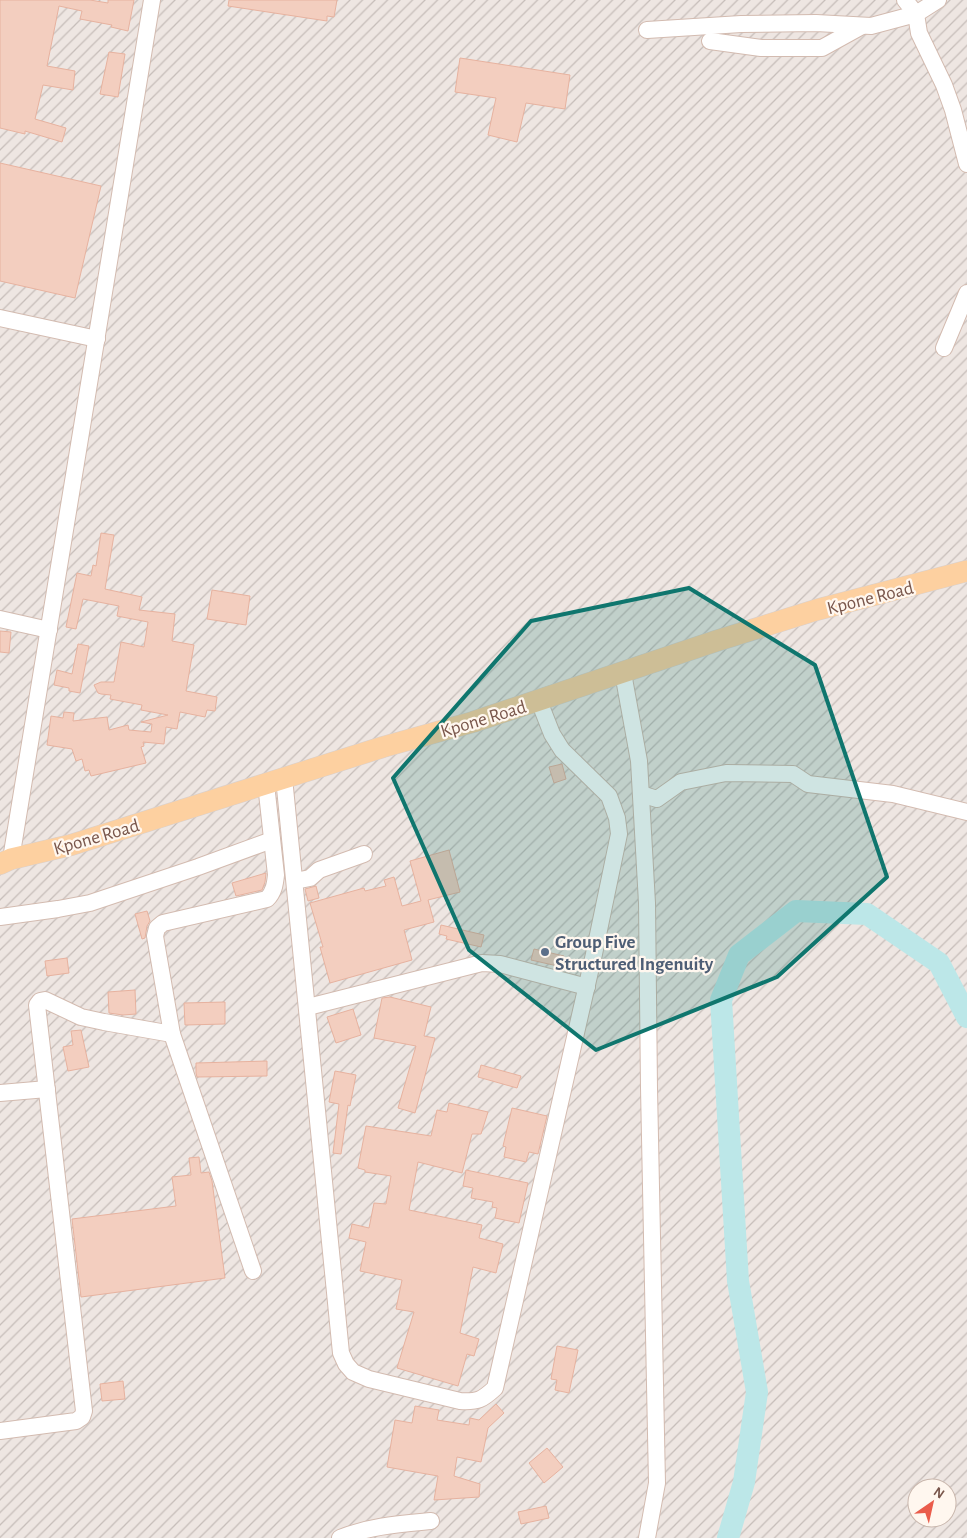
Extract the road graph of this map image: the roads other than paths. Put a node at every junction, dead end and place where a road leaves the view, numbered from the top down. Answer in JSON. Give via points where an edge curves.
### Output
{"nodes":[{"id":1,"x":152,"y":0,"type":"edge"},
{"id":2,"x":906,"y":0,"type":"edge"},
{"id":3,"x":938,"y":0,"type":"edge"},
{"id":4,"x":916,"y":14,"type":"junction"},
{"id":5,"x":862,"y":26,"type":"junction"},
{"id":6,"x":647,"y":30,"type":"dead end"},
{"id":7,"x":710,"y":41,"type":"dead end"},
{"id":8,"x":967,"y":164,"type":"edge"},
{"id":9,"x":967,"y":293,"type":"edge"},
{"id":10,"x":0,"y":318,"type":"edge"},
{"id":11,"x":97,"y":339,"type":"junction"},
{"id":12,"x":944,"y":348,"type":"dead end"},
{"id":13,"x":967,"y":571,"type":"edge"},
{"id":14,"x":0,"y":619,"type":"edge"},
{"id":15,"x":49,"y":630,"type":"junction"},
{"id":16,"x":623,"y":673,"type":"junction"},
{"id":17,"x":539,"y":700,"type":"junction"},
{"id":18,"x":275,"y":781,"type":"junction"},
{"id":19,"x":641,"y":794,"type":"junction"},
{"id":20,"x":967,"y":812,"type":"edge"},
{"id":21,"x":272,"y":840,"type":"junction"},
{"id":22,"x":364,"y":854,"type":"dead end"},
{"id":23,"x":6,"y":862,"type":"edge"},
{"id":24,"x":294,"y":881,"type":"junction"},
{"id":25,"x":0,"y":917,"type":"edge"},
{"id":26,"x":586,"y":987,"type":"junction"},
{"id":27,"x":308,"y":1006,"type":"junction"},
{"id":28,"x":172,"y":1034,"type":"junction"},
{"id":29,"x":47,"y":1089,"type":"junction"},
{"id":30,"x":0,"y":1093,"type":"edge"},
{"id":31,"x":253,"y":1271,"type":"dead end"},
{"id":32,"x":0,"y":1431,"type":"edge"},
{"id":33,"x":431,"y":1520,"type":"dead end"},
{"id":34,"x":340,"y":1538,"type":"edge"},
{"id":35,"x":647,"y":1538,"type":"edge"}],
"edges":[{"from":1,"to":11,"type":"street"},
{"from":2,"to":4,"type":"street"},
{"from":3,"to":4,"type":"street"},
{"from":4,"to":5,"type":"street"},
{"from":4,"to":8,"type":"street","via":[[920,33],[953,110]]},
{"from":5,"to":6,"type":"street","via":[[741,24]]},
{"from":5,"to":7,"type":"street","via":[[822,48],[761,48]]},
{"from":9,"to":12,"type":"street"},
{"from":10,"to":11,"type":"street"},
{"from":11,"to":15,"type":"street"},
{"from":13,"to":16,"type":"main road","name":"Kpone Road","via":[[816,610]]},
{"from":14,"to":15,"type":"street"},
{"from":15,"to":23,"type":"street"},
{"from":16,"to":17,"type":"main road","name":"Kpone Road"},
{"from":16,"to":19,"type":"street","via":[[639,761]]},
{"from":17,"to":18,"type":"main road","name":"Kpone Road"},
{"from":17,"to":26,"type":"street","via":[[562,750],[610,796],[617,818],[619,834]]},
{"from":18,"to":21,"type":"street"},
{"from":18,"to":23,"type":"main road","name":"Kpone Road","via":[[72,845]]},
{"from":18,"to":24,"type":"street"},
{"from":19,"to":20,"type":"street","via":[[657,799],[681,782],[726,773],[794,774],[808,784],[893,794]]},
{"from":19,"to":35,"type":"street","via":[[647,903],[657,1483]]},
{"from":21,"to":25,"type":"street","via":[[90,903]]},
{"from":21,"to":28,"type":"street","via":[[276,881],[267,899],[164,923],[157,928],[155,936]]},
{"from":22,"to":24,"type":"street","via":[[318,870],[310,878]]},
{"from":24,"to":27,"type":"street"},
{"from":26,"to":27,"type":"street","via":[[500,964],[482,964]]},
{"from":26,"to":27,"type":"street","via":[[495,1388],[485,1398],[474,1402],[368,1379],[354,1372],[341,1353]]},
{"from":28,"to":29,"type":"street","via":[[88,1019],[45,1000],[40,1001],[37,1005]]},
{"from":28,"to":31,"type":"street"},
{"from":29,"to":30,"type":"street"},
{"from":29,"to":32,"type":"street","via":[[84,1411],[76,1421]]},
{"from":33,"to":34,"type":"street","via":[[358,1530]]}]}
